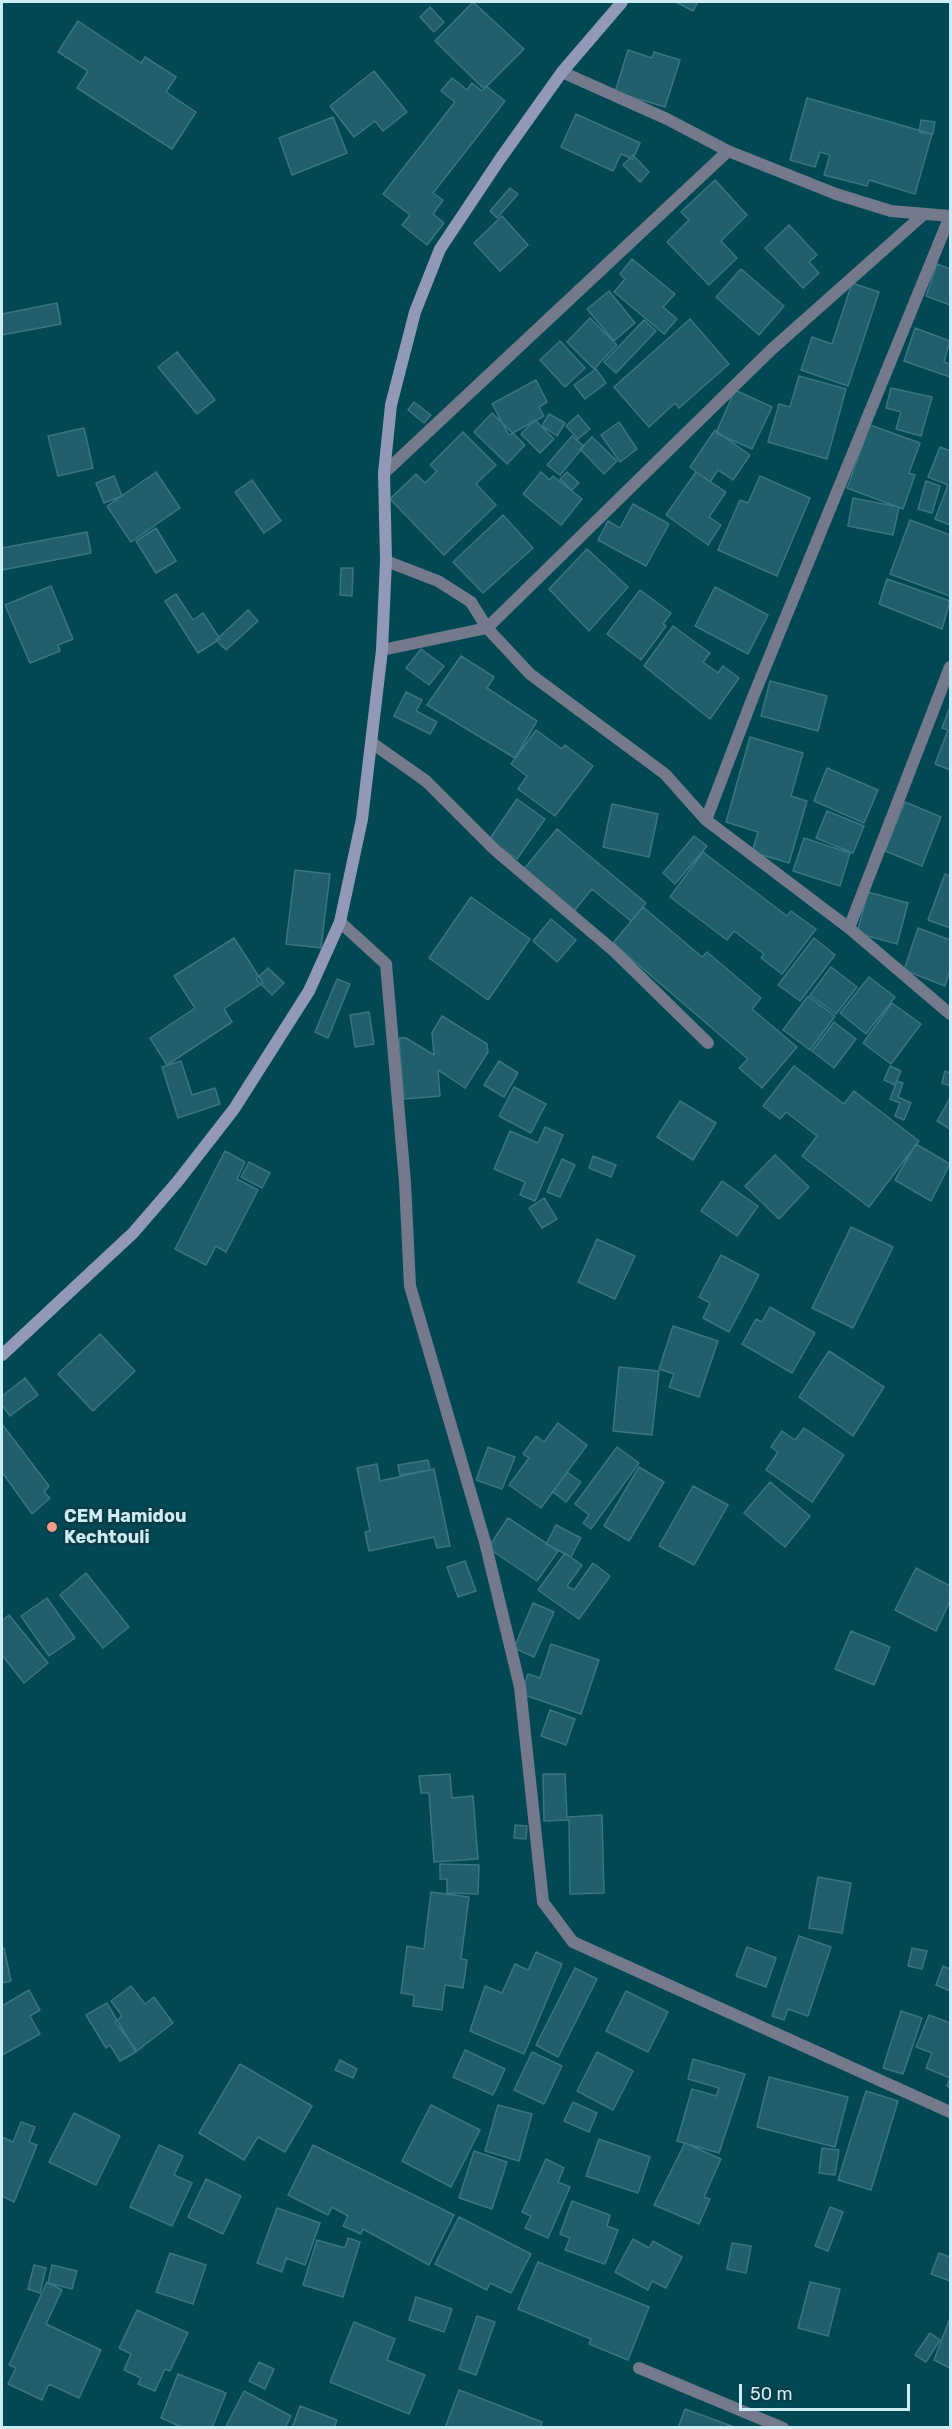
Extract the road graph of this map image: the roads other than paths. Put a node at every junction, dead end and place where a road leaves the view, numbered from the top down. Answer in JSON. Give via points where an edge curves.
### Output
{"nodes":[{"id":1,"x":622,"y":2,"type":"edge"},
{"id":2,"x":562,"y":72,"type":"junction"},
{"id":3,"x":728,"y":151,"type":"junction"},
{"id":4,"x":924,"y":214,"type":"junction"},
{"id":5,"x":950,"y":216,"type":"edge"},
{"id":6,"x":384,"y":473,"type":"junction"},
{"id":7,"x":386,"y":561,"type":"junction"},
{"id":8,"x":487,"y":628,"type":"junction"},
{"id":9,"x":382,"y":650,"type":"junction"},
{"id":10,"x":951,"y":667,"type":"edge"},
{"id":11,"x":372,"y":743,"type":"junction"},
{"id":12,"x":706,"y":820,"type":"junction"},
{"id":13,"x":340,"y":922,"type":"junction"},
{"id":14,"x":849,"y":928,"type":"junction"},
{"id":15,"x":951,"y":1014,"type":"edge"},
{"id":16,"x":708,"y":1043,"type":"dead end"},
{"id":17,"x":2,"y":1354,"type":"edge"},
{"id":18,"x":951,"y":2112,"type":"edge"},
{"id":19,"x":639,"y":2368,"type":"dead end"},
{"id":20,"x":783,"y":2427,"type":"edge"}],
"edges":[{"from":1,"to":2,"type":"main road"},
{"from":2,"to":3,"type":"street"},
{"from":2,"to":6,"type":"main road","via":[[440,249],[415,312],[391,405]]},
{"from":3,"to":4,"type":"street","via":[[891,212]]},
{"from":3,"to":6,"type":"street"},
{"from":4,"to":5,"type":"street"},
{"from":4,"to":8,"type":"street","via":[[771,350]]},
{"from":5,"to":12,"type":"street"},
{"from":6,"to":7,"type":"main road"},
{"from":7,"to":8,"type":"street","via":[[438,581],[471,602]]},
{"from":7,"to":9,"type":"main road"},
{"from":8,"to":9,"type":"street"},
{"from":8,"to":12,"type":"street","via":[[530,675],[665,774]]},
{"from":9,"to":11,"type":"main road"},
{"from":10,"to":14,"type":"street"},
{"from":11,"to":13,"type":"main road","via":[[362,819]]},
{"from":11,"to":16,"type":"street","via":[[426,781],[495,850],[608,945]]},
{"from":12,"to":14,"type":"street"},
{"from":13,"to":17,"type":"main road","via":[[309,991],[234,1109],[178,1181],[133,1233]]},
{"from":13,"to":18,"type":"street","via":[[386,964],[410,1286],[484,1542],[520,1687],[543,1902],[573,1942]]},
{"from":14,"to":15,"type":"street"},
{"from":19,"to":20,"type":"street"}]}
